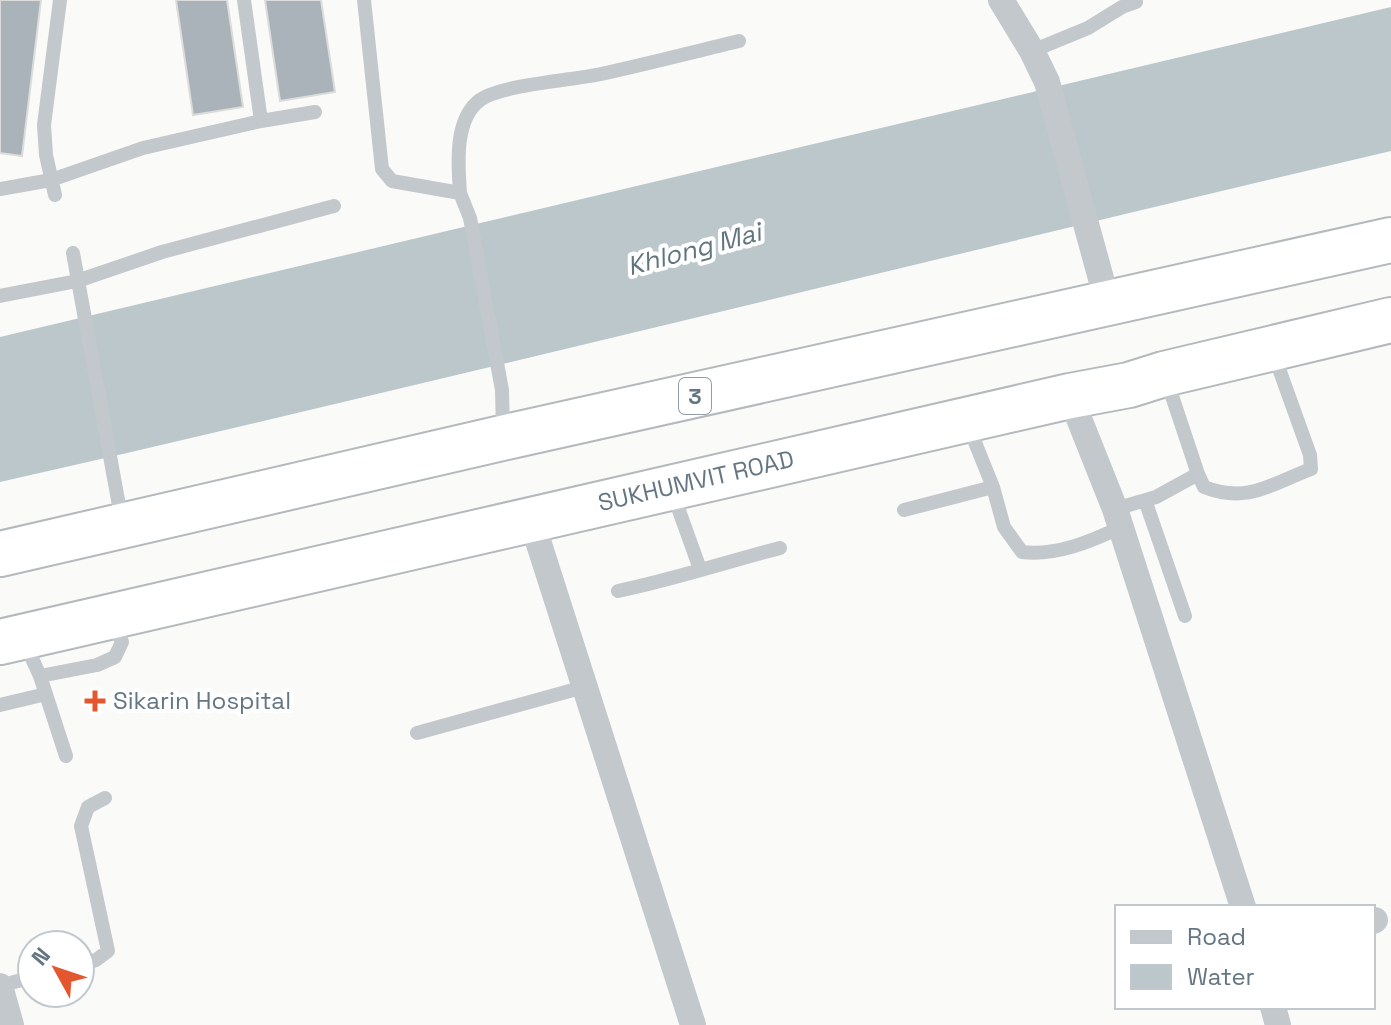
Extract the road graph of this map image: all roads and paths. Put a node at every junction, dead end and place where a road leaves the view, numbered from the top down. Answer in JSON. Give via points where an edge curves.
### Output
{"nodes":[{"id":1,"x":60,"y":0,"type":"edge"},
{"id":2,"x":244,"y":0,"type":"edge"},
{"id":3,"x":364,"y":0,"type":"edge"},
{"id":4,"x":1001,"y":0,"type":"edge"},
{"id":5,"x":1138,"y":1,"type":"edge"},
{"id":6,"x":739,"y":41,"type":"dead end"},
{"id":7,"x":1032,"y":51,"type":"junction"},
{"id":8,"x":315,"y":112,"type":"dead end"},
{"id":9,"x":261,"y":121,"type":"junction"},
{"id":10,"x":51,"y":180,"type":"junction"},
{"id":11,"x":0,"y":189,"type":"edge"},
{"id":12,"x":460,"y":193,"type":"junction"},
{"id":13,"x":55,"y":195,"type":"dead end"},
{"id":14,"x":334,"y":206,"type":"dead end"},
{"id":15,"x":1391,"y":240,"type":"edge"},
{"id":16,"x":73,"y":253,"type":"dead end"},
{"id":17,"x":77,"y":281,"type":"junction"},
{"id":18,"x":0,"y":296,"type":"edge"},
{"id":19,"x":1108,"y":304,"type":"junction"},
{"id":20,"x":1391,"y":320,"type":"edge"},
{"id":21,"x":1272,"y":348,"type":"junction"},
{"id":22,"x":1164,"y":374,"type":"junction"},
{"id":23,"x":1070,"y":396,"type":"junction"},
{"id":24,"x":966,"y":420,"type":"junction"},
{"id":25,"x":503,"y":437,"type":"junction"},
{"id":26,"x":1198,"y":474,"type":"junction"},
{"id":27,"x":671,"y":487,"type":"junction"},
{"id":28,"x":993,"y":487,"type":"junction"},
{"id":29,"x":1145,"y":500,"type":"junction"},
{"id":30,"x":904,"y":510,"type":"dead end"},
{"id":31,"x":1118,"y":518,"type":"junction"},
{"id":32,"x":531,"y":519,"type":"junction"},
{"id":33,"x":123,"y":526,"type":"junction"},
{"id":34,"x":780,"y":548,"type":"dead end"},
{"id":35,"x":0,"y":554,"type":"edge"},
{"id":36,"x":700,"y":569,"type":"junction"},
{"id":37,"x":618,"y":591,"type":"dead end"},
{"id":38,"x":1185,"y":616,"type":"dead end"},
{"id":39,"x":21,"y":652,"type":"edge"},
{"id":40,"x":584,"y":687,"type":"junction"},
{"id":41,"x":46,"y":694,"type":"junction"},
{"id":42,"x":0,"y":705,"type":"edge"},
{"id":43,"x":417,"y":733,"type":"dead end"},
{"id":44,"x":66,"y":756,"type":"dead end"},
{"id":45,"x":105,"y":798,"type":"dead end"},
{"id":46,"x":1242,"y":905,"type":"edge"},
{"id":47,"x":96,"y":960,"type":"edge"},
{"id":48,"x":0,"y":986,"type":"edge"},
{"id":49,"x":11,"y":1025,"type":"edge"},
{"id":50,"x":693,"y":1025,"type":"edge"}],
"edges":[{"from":1,"to":10,"type":"lane","via":[[44,125]]},
{"from":2,"to":9,"type":"lane"},
{"from":3,"to":12,"type":"lane","via":[[382,169],[392,181]]},
{"from":4,"to":7,"type":"street"},
{"from":5,"to":7,"type":"lane"},
{"from":6,"to":12,"type":"lane","via":[[599,75],[509,89],[480,100],[464,122],[458,151]]},
{"from":7,"to":19,"type":"street","via":[[1047,82]]},
{"from":8,"to":9,"type":"lane"},
{"from":9,"to":10,"type":"lane","via":[[143,148]]},
{"from":10,"to":11,"type":"lane"},
{"from":10,"to":13,"type":"lane"},
{"from":12,"to":25,"type":"lane","via":[[470,218],[502,390]]},
{"from":14,"to":17,"type":"lane","via":[[162,252]]},
{"from":15,"to":19,"type":"highway","number":"3"},
{"from":16,"to":17,"type":"lane"},
{"from":17,"to":18,"type":"lane"},
{"from":17,"to":33,"type":"lane"},
{"from":19,"to":25,"type":"highway","number":"3"},
{"from":20,"to":21,"type":"highway","name":"SUKHUMVIT ROAD"},
{"from":21,"to":22,"type":"highway","name":"SUKHUMVIT ROAD"},
{"from":21,"to":26,"type":"lane","via":[[1311,469],[1261,491],[1225,495],[1204,487]]},
{"from":22,"to":23,"type":"highway","name":"SUKHUMVIT ROAD"},
{"from":22,"to":26,"type":"lane"},
{"from":23,"to":24,"type":"highway","name":"SUKHUMVIT ROAD"},
{"from":23,"to":31,"type":"street"},
{"from":24,"to":27,"type":"highway","name":"SUKHUMVIT ROAD"},
{"from":24,"to":28,"type":"lane"},
{"from":25,"to":33,"type":"highway","number":"3"},
{"from":26,"to":29,"type":"lane"},
{"from":27,"to":32,"type":"highway","name":"SUKHUMVIT ROAD"},
{"from":27,"to":36,"type":"lane"},
{"from":28,"to":30,"type":"lane"},
{"from":28,"to":31,"type":"lane","via":[[1004,527],[1022,552],[1040,554],[1089,542]]},
{"from":29,"to":31,"type":"lane"},
{"from":29,"to":38,"type":"lane"},
{"from":31,"to":46,"type":"street"},
{"from":32,"to":39,"type":"highway","name":"SUKHUMVIT ROAD","via":[[108,617]]},
{"from":32,"to":40,"type":"street"},
{"from":33,"to":35,"type":"highway","number":"3"},
{"from":34,"to":36,"type":"lane"},
{"from":36,"to":37,"type":"lane"},
{"from":39,"to":41,"type":"lane"},
{"from":40,"to":43,"type":"lane"},
{"from":40,"to":50,"type":"street"},
{"from":41,"to":42,"type":"lane"},
{"from":41,"to":44,"type":"lane"},
{"from":45,"to":47,"type":"lane","via":[[88,807],[81,826],[108,951]]},
{"from":48,"to":49,"type":"street"}]}
